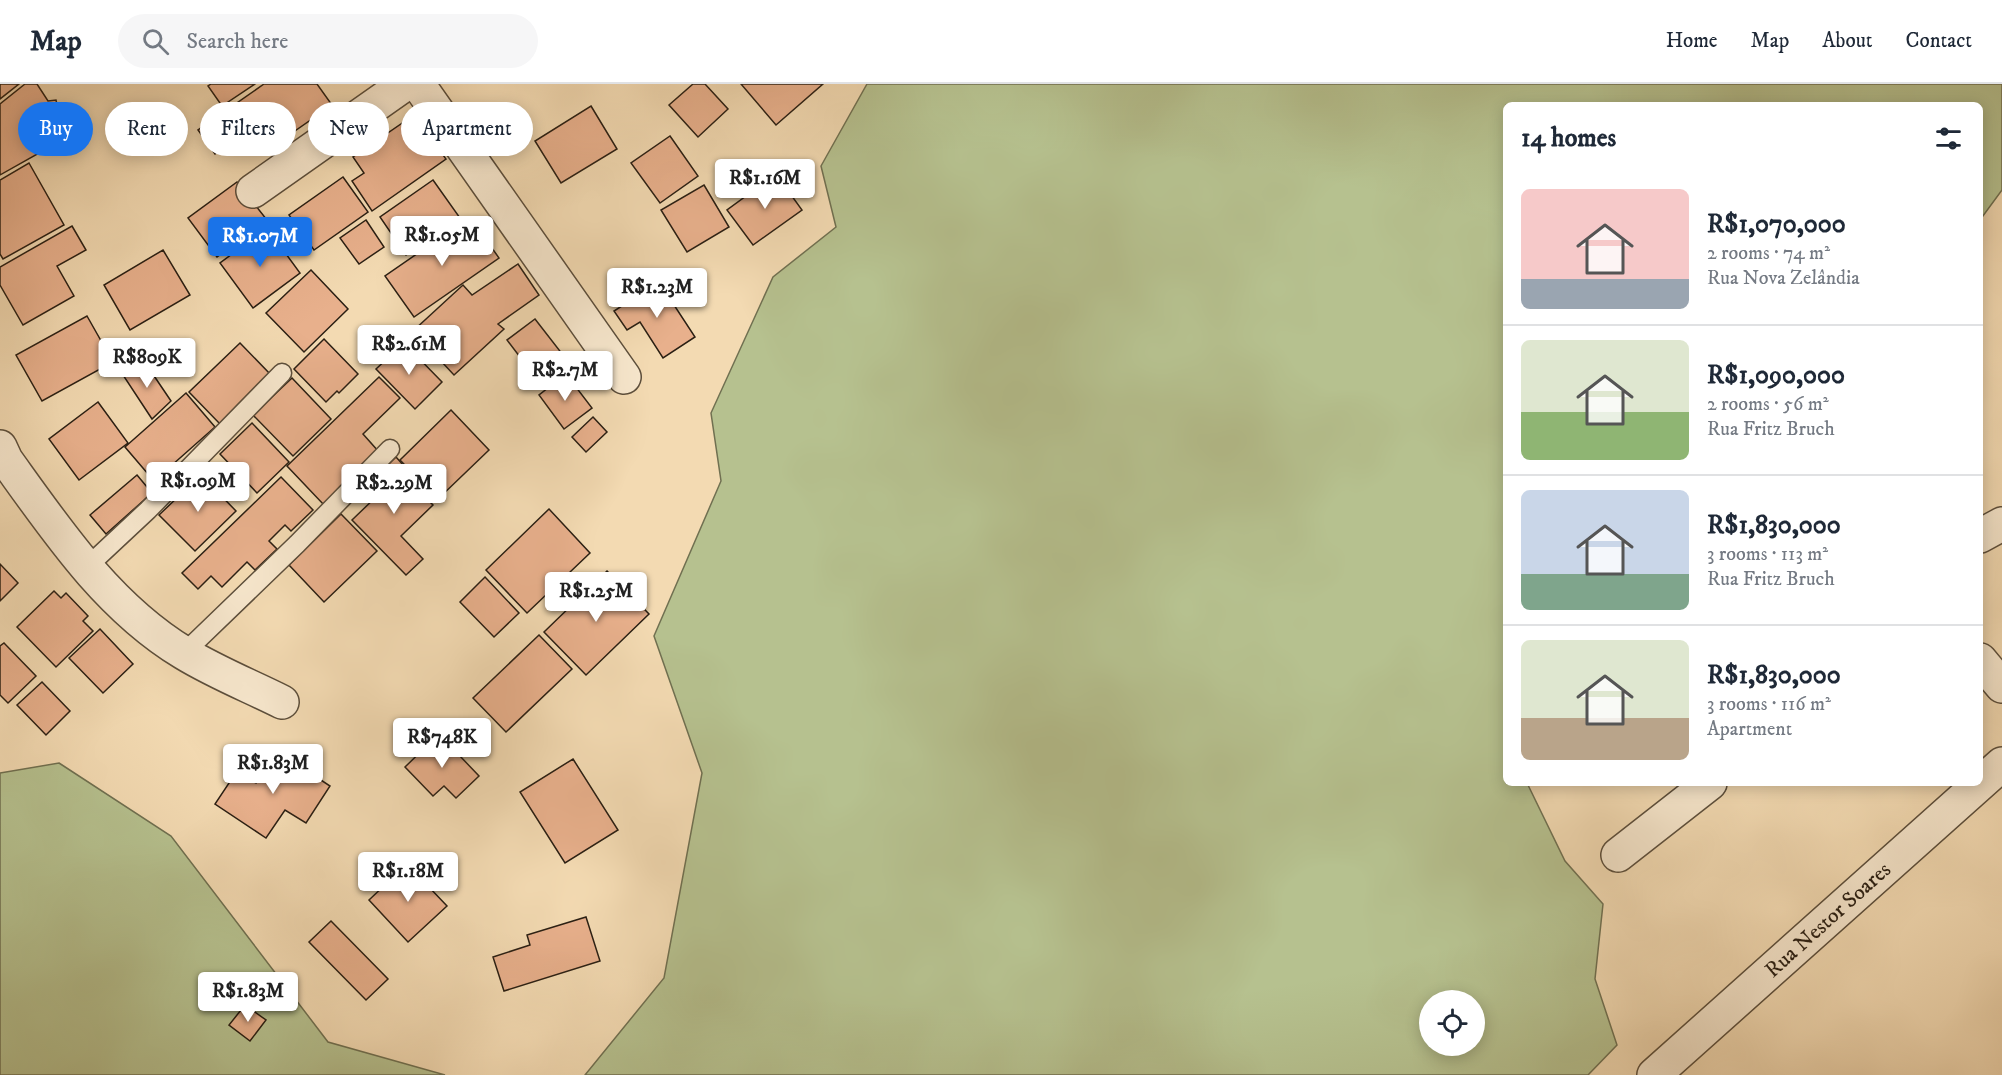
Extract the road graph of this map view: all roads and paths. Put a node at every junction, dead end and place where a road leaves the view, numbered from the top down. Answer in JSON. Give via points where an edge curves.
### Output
{"nodes":[{"id":1,"x":405,"y":84,"type":"edge"},
{"id":2,"x":418,"y":84,"type":"edge"},
{"id":3,"x":253,"y":191,"type":"dead end"},
{"id":4,"x":282,"y":373,"type":"dead end"},
{"id":5,"x":624,"y":377,"type":"dead end"},
{"id":6,"x":0,"y":447,"type":"edge"},
{"id":7,"x":390,"y":449,"type":"dead end"},
{"id":8,"x":2002,"y":524,"type":"edge"},
{"id":9,"x":1983,"y":534,"type":"edge"},
{"id":10,"x":87,"y":567,"type":"junction"},
{"id":11,"x":184,"y":653,"type":"junction"},
{"id":12,"x":1983,"y":664,"type":"edge"},
{"id":13,"x":2002,"y":686,"type":"edge"},
{"id":14,"x":282,"y":702,"type":"dead end"},
{"id":15,"x":2002,"y":764,"type":"edge"},
{"id":16,"x":1983,"y":781,"type":"edge"},
{"id":17,"x":1706,"y":786,"type":"edge"},
{"id":18,"x":1977,"y":786,"type":"edge"},
{"id":19,"x":1618,"y":855,"type":"dead end"},
{"id":20,"x":1654,"y":1075,"type":"edge"}],
"edges":[{"from":1,"to":3,"type":"street"},
{"from":2,"to":5,"type":"street"},
{"from":4,"to":10,"type":"lane","via":[[165,494]]},
{"from":6,"to":10,"type":"street"},
{"from":7,"to":11,"type":"lane"},
{"from":8,"to":9,"type":"street"},
{"from":10,"to":11,"type":"street","via":[[117,601]]},
{"from":11,"to":14,"type":"street"},
{"from":12,"to":13,"type":"street"},
{"from":15,"to":16,"type":"street","name":"Rua Nestor Soares"},
{"from":17,"to":19,"type":"street"},
{"from":18,"to":20,"type":"street","name":"Rua Nestor Soares"}]}
